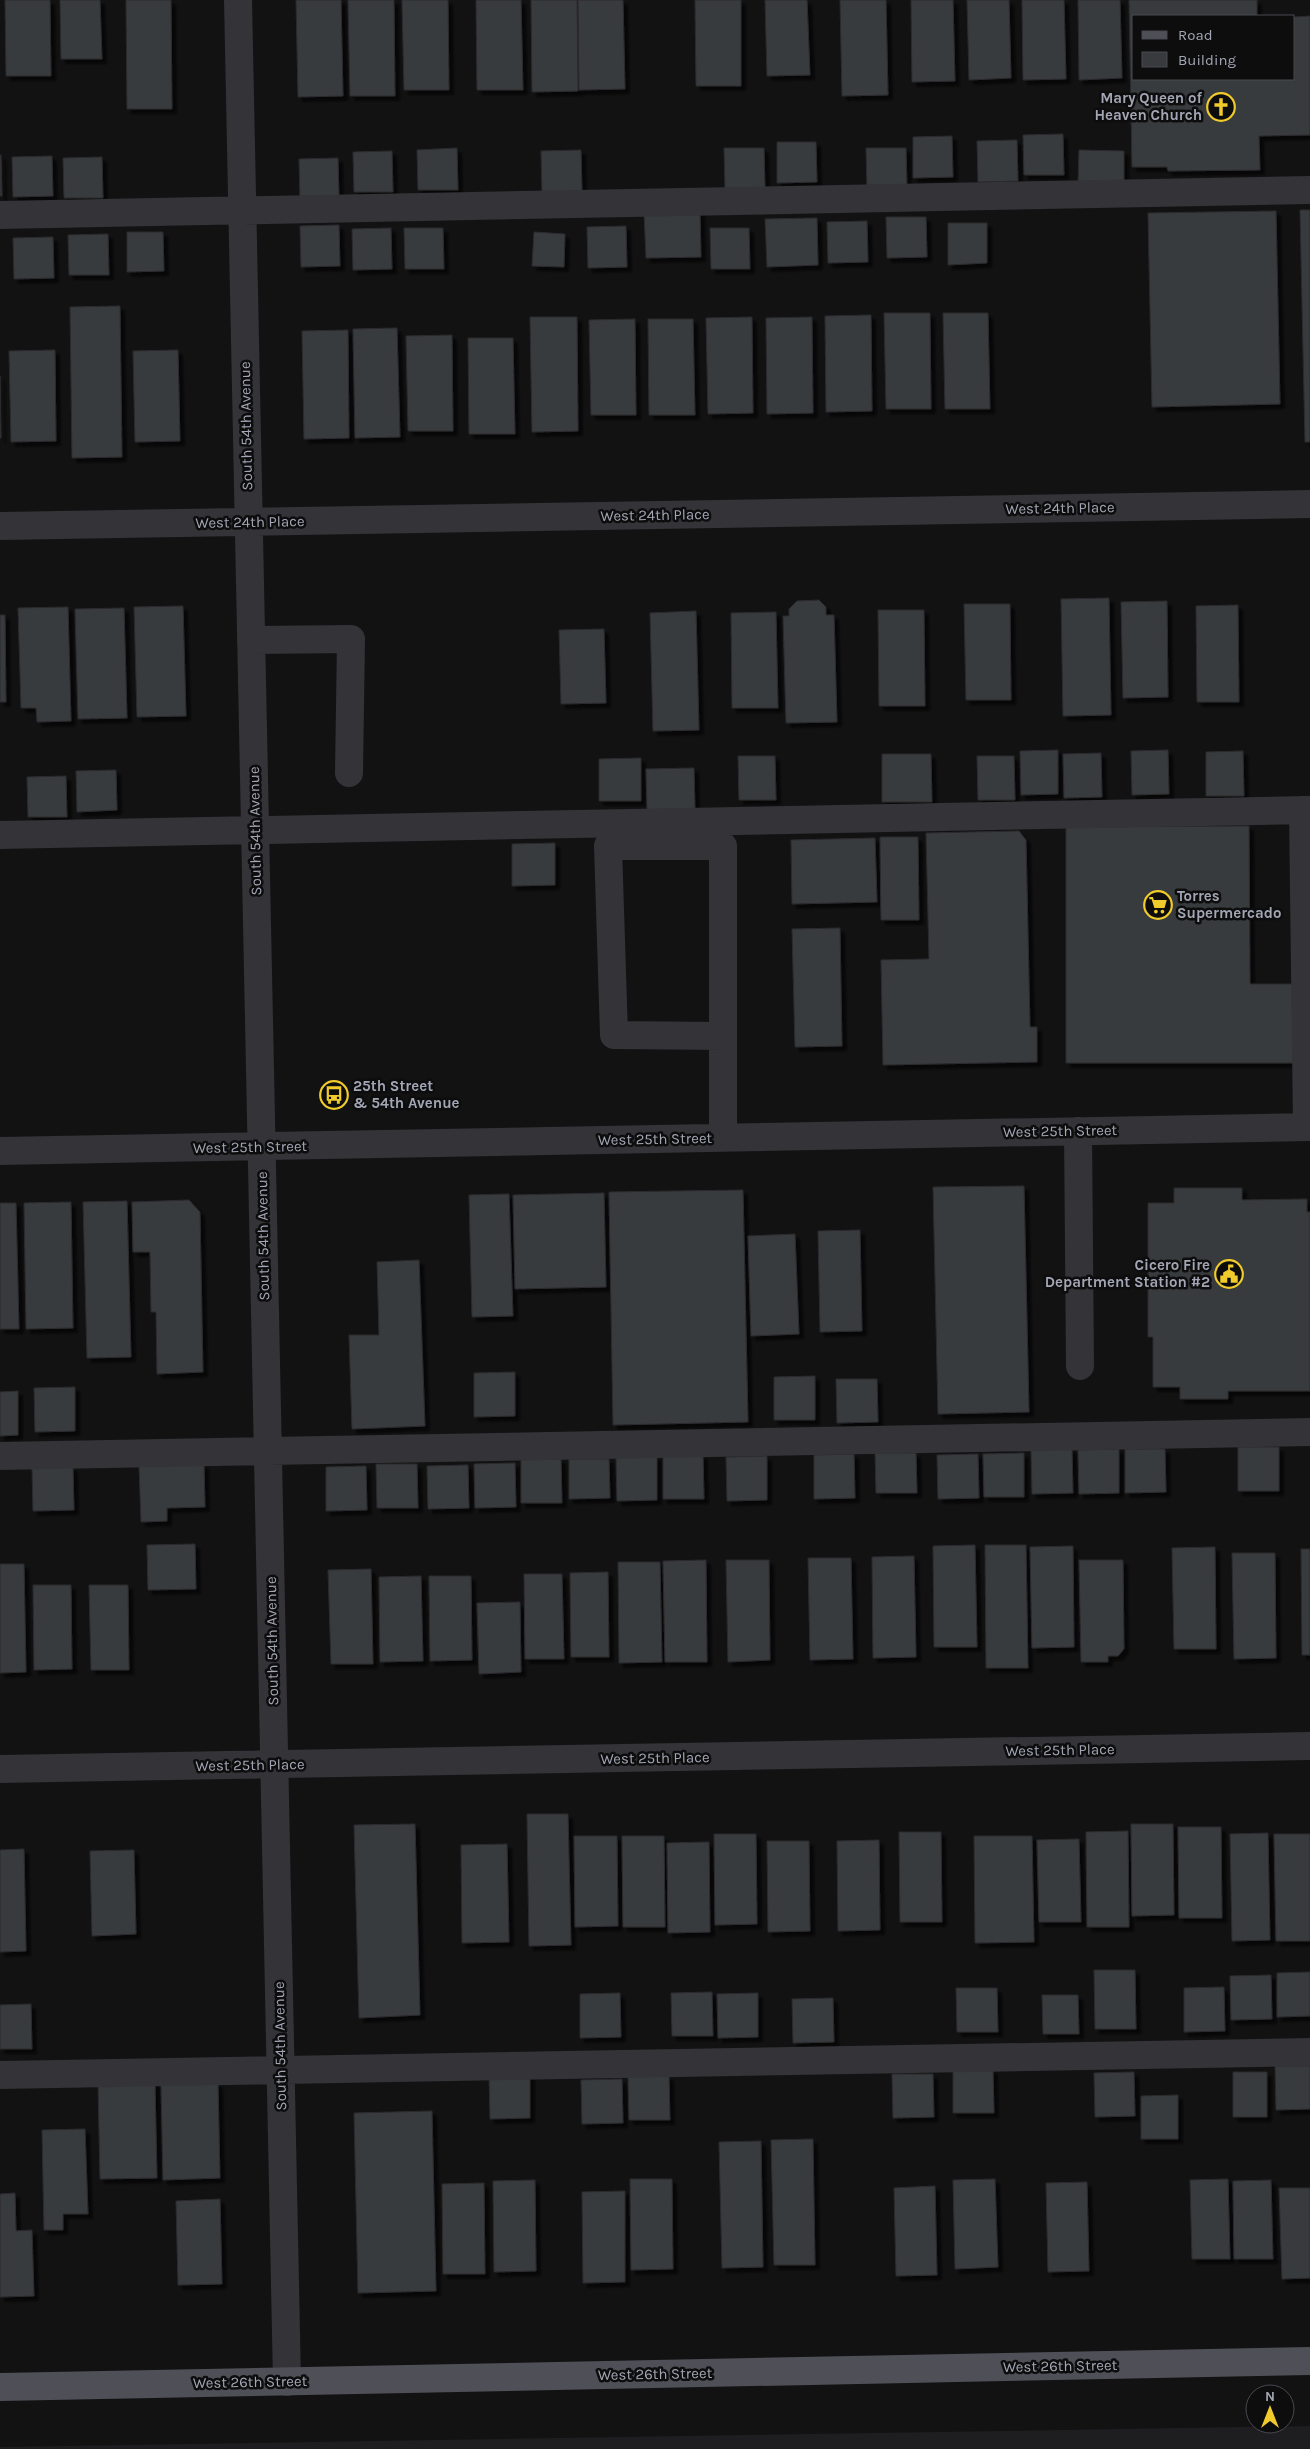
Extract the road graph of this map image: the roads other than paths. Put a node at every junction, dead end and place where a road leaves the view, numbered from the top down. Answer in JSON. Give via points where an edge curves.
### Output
{"nodes":[{"id":1,"x":238,"y":0,"type":"edge"},
{"id":2,"x":1310,"y":190,"type":"edge"},
{"id":3,"x":242,"y":210,"type":"junction"},
{"id":4,"x":0,"y":215,"type":"edge"},
{"id":5,"x":1310,"y":504,"type":"edge"},
{"id":6,"x":248,"y":522,"type":"junction"},
{"id":7,"x":0,"y":526,"type":"edge"},
{"id":8,"x":251,"y":640,"type":"junction"},
{"id":9,"x":349,"y":773,"type":"dead end"},
{"id":10,"x":1306,"y":810,"type":"edge"},
{"id":11,"x":255,"y":830,"type":"junction"},
{"id":12,"x":0,"y":835,"type":"edge"},
{"id":13,"x":723,"y":1036,"type":"junction"},
{"id":14,"x":1308,"y":1127,"type":"edge"},
{"id":15,"x":1078,"y":1131,"type":"junction"},
{"id":16,"x":723,"y":1137,"type":"junction"},
{"id":17,"x":261,"y":1147,"type":"junction"},
{"id":18,"x":0,"y":1151,"type":"edge"},
{"id":19,"x":1080,"y":1366,"type":"dead end"},
{"id":20,"x":1310,"y":1432,"type":"edge"},
{"id":21,"x":268,"y":1452,"type":"junction"},
{"id":22,"x":0,"y":1456,"type":"edge"},
{"id":23,"x":1310,"y":1746,"type":"edge"},
{"id":24,"x":274,"y":1764,"type":"junction"},
{"id":25,"x":0,"y":1769,"type":"edge"},
{"id":26,"x":1310,"y":2052,"type":"edge"},
{"id":27,"x":280,"y":2070,"type":"junction"},
{"id":28,"x":0,"y":2075,"type":"edge"},
{"id":29,"x":1310,"y":2361,"type":"edge"},
{"id":30,"x":287,"y":2382,"type":"junction"},
{"id":31,"x":0,"y":2387,"type":"edge"}],
"edges":[{"from":1,"to":3,"type":"street","name":"South 54th Avenue"},
{"from":2,"to":3,"type":"street"},
{"from":3,"to":4,"type":"street"},
{"from":3,"to":6,"type":"street","name":"South 54th Avenue"},
{"from":5,"to":6,"type":"street","name":"West 24th Place"},
{"from":6,"to":7,"type":"street","name":"West 24th Place"},
{"from":6,"to":8,"type":"street","name":"South 54th Avenue"},
{"from":8,"to":9,"type":"street","via":[[351,639]]},
{"from":8,"to":11,"type":"street","name":"South 54th Avenue"},
{"from":10,"to":11,"type":"street"},
{"from":10,"to":14,"type":"street"},
{"from":11,"to":12,"type":"street"},
{"from":11,"to":17,"type":"street","name":"South 54th Avenue"},
{"from":13,"to":13,"type":"street","via":[[614,1035],[608,846],[723,846]]},
{"from":13,"to":16,"type":"street"},
{"from":14,"to":15,"type":"street","name":"West 25th Street"},
{"from":15,"to":16,"type":"street","name":"West 25th Street"},
{"from":15,"to":19,"type":"street"},
{"from":16,"to":17,"type":"street","name":"West 25th Street"},
{"from":17,"to":18,"type":"street","name":"West 25th Street"},
{"from":17,"to":21,"type":"street","name":"South 54th Avenue"},
{"from":20,"to":21,"type":"street"},
{"from":21,"to":22,"type":"street"},
{"from":21,"to":24,"type":"street","name":"South 54th Avenue"},
{"from":23,"to":24,"type":"street","name":"West 25th Place"},
{"from":24,"to":25,"type":"street","name":"West 25th Place"},
{"from":24,"to":27,"type":"street","name":"South 54th Avenue"},
{"from":26,"to":27,"type":"street"},
{"from":27,"to":28,"type":"street"},
{"from":27,"to":30,"type":"street","name":"South 54th Avenue"},
{"from":29,"to":30,"type":"main road","name":"West 26th Street"},
{"from":30,"to":31,"type":"main road","name":"West 26th Street"}]}
